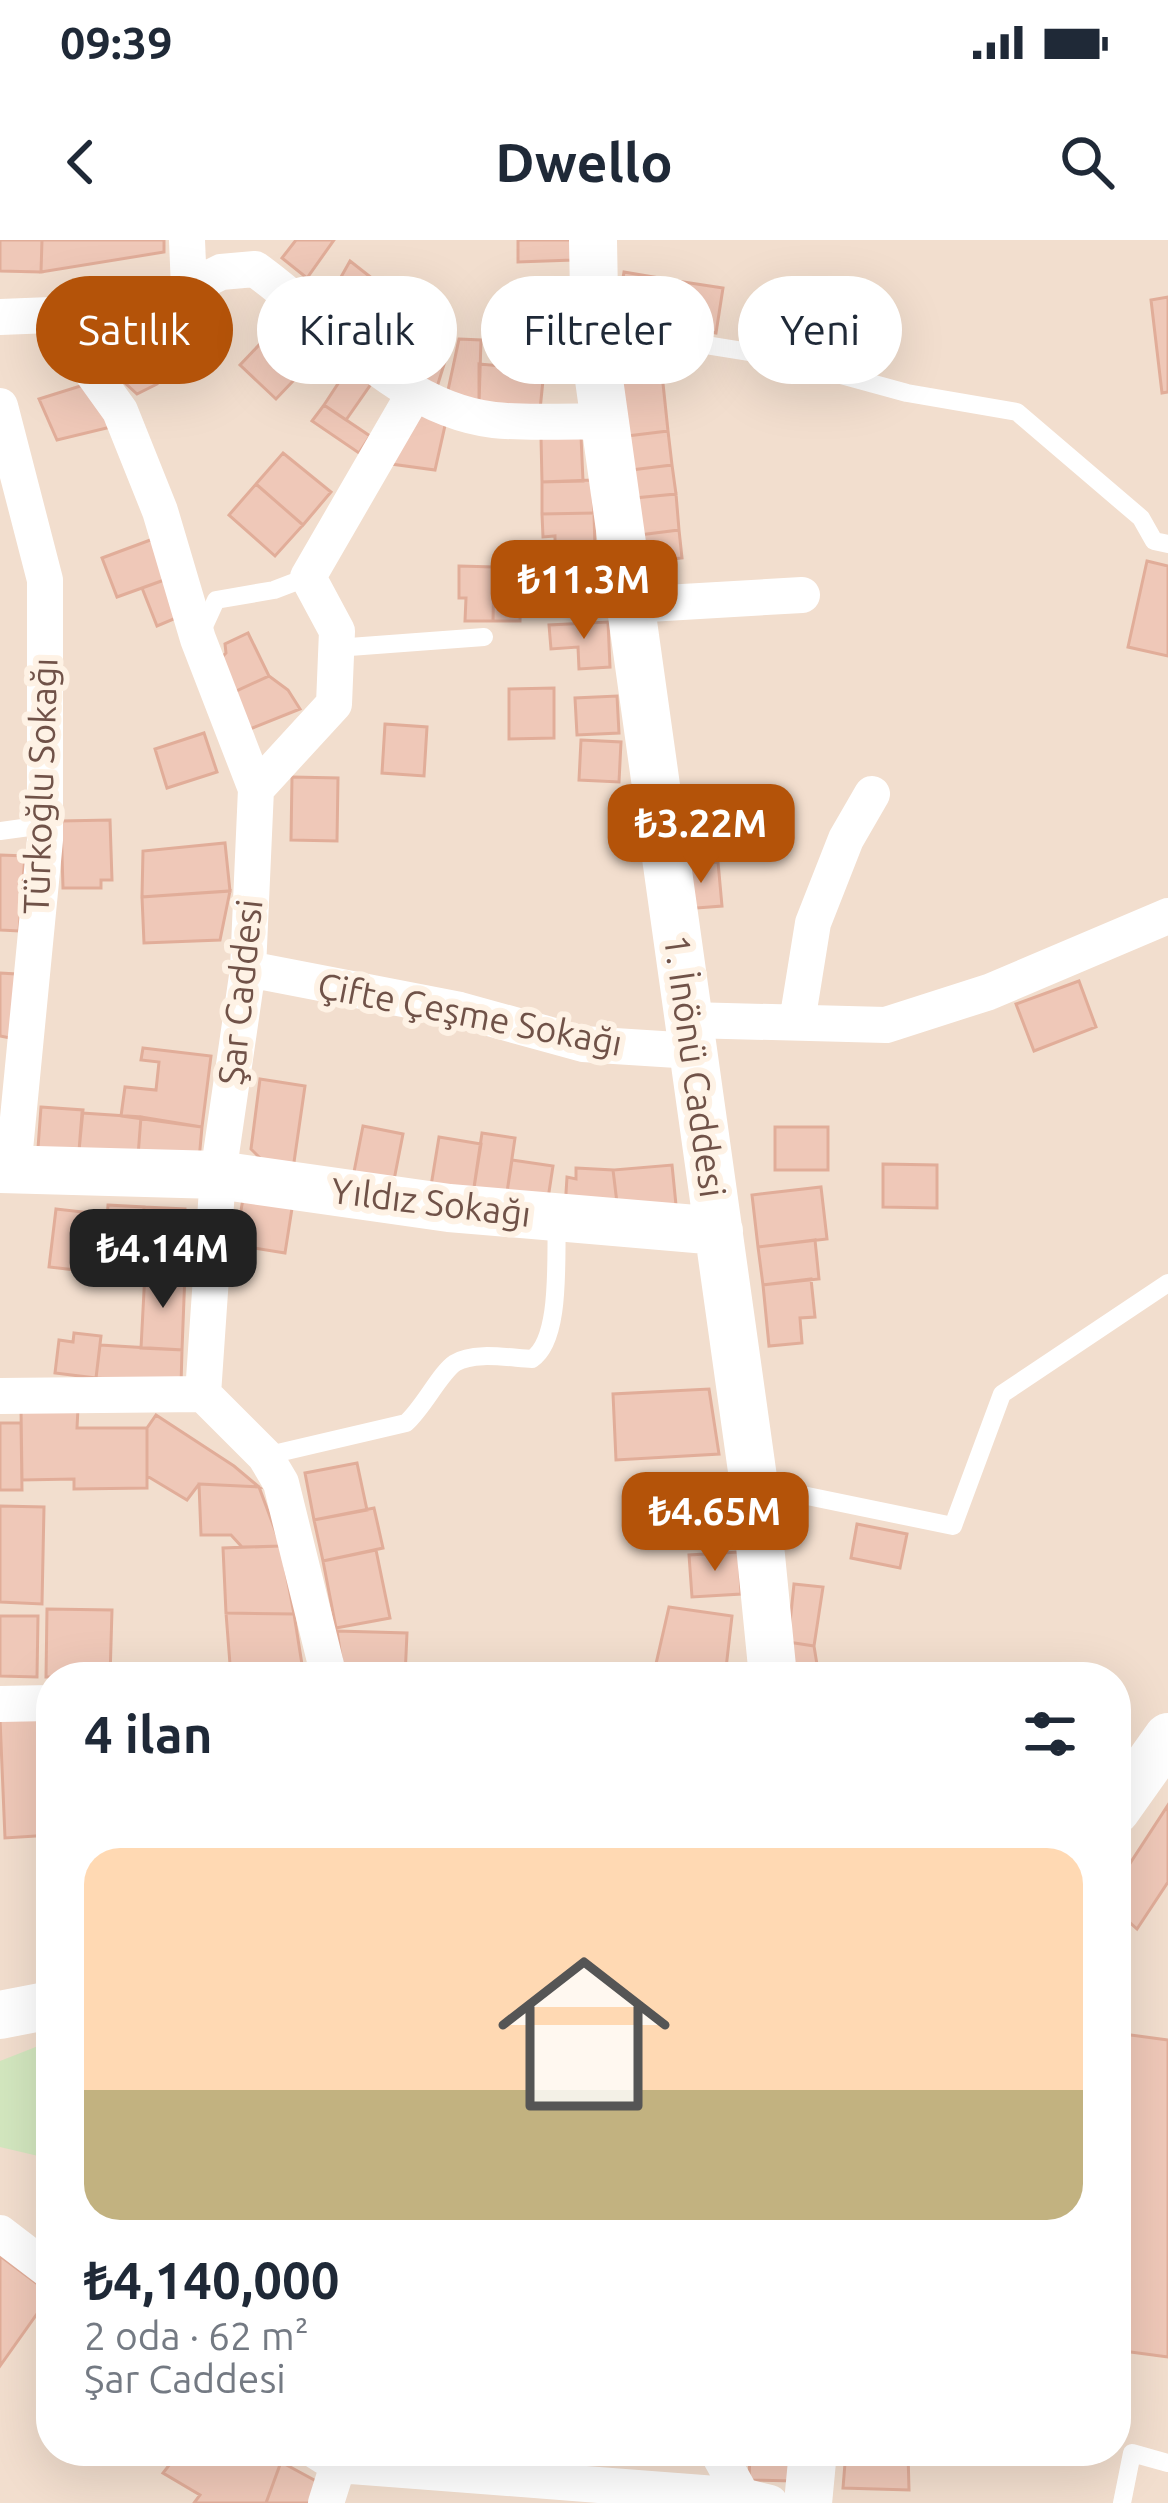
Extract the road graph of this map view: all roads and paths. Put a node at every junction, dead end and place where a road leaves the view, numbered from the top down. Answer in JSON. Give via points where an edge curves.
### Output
{"nodes":[{"id":1,"x":188,"y":240,"type":"edge"},
{"id":2,"x":593,"y":240,"type":"edge"},
{"id":3,"x":189,"y":276,"type":"edge"},
{"id":4,"x":213,"y":276,"type":"edge"},
{"id":5,"x":594,"y":276,"type":"edge"},
{"id":6,"x":36,"y":316,"type":"edge"},
{"id":7,"x":0,"y":317,"type":"edge"},
{"id":8,"x":714,"y":347,"type":"edge"},
{"id":9,"x":101,"y":384,"type":"edge"},
{"id":10,"x":601,"y":384,"type":"edge"},
{"id":11,"x":415,"y":392,"type":"junction"},
{"id":12,"x":0,"y":406,"type":"edge"},
{"id":13,"x":605,"y":422,"type":"junction"},
{"id":14,"x":1168,"y":544,"type":"edge"},
{"id":15,"x":308,"y":577,"type":"junction"},
{"id":16,"x":802,"y":595,"type":"dead end"},
{"id":17,"x":631,"y":605,"type":"junction"},
{"id":18,"x":484,"y":637,"type":"dead end"},
{"id":19,"x":198,"y":639,"type":"junction"},
{"id":20,"x":336,"y":648,"type":"junction"},
{"id":21,"x":256,"y":789,"type":"junction"},
{"id":22,"x":872,"y":794,"type":"dead end"},
{"id":23,"x":44,"y":825,"type":"junction"},
{"id":24,"x":0,"y":831,"type":"edge"},
{"id":25,"x":1168,"y":916,"type":"edge"},
{"id":26,"x":248,"y":969,"type":"junction"},
{"id":27,"x":797,"y":1022,"type":"junction"},
{"id":28,"x":691,"y":1036,"type":"junction"},
{"id":29,"x":7,"y":1170,"type":"edge"},
{"id":30,"x":218,"y":1175,"type":"junction"},
{"id":31,"x":557,"y":1217,"type":"junction"},
{"id":32,"x":719,"y":1231,"type":"junction"},
{"id":33,"x":1168,"y":1283,"type":"edge"},
{"id":34,"x":203,"y":1394,"type":"junction"},
{"id":35,"x":0,"y":1396,"type":"edge"},
{"id":36,"x":265,"y":1456,"type":"junction"},
{"id":37,"x":754,"y":1485,"type":"junction"},
{"id":38,"x":325,"y":1662,"type":"edge"},
{"id":39,"x":772,"y":1662,"type":"edge"},
{"id":40,"x":36,"y":1703,"type":"edge"},
{"id":41,"x":0,"y":1704,"type":"edge"},
{"id":42,"x":1168,"y":1737,"type":"edge"},
{"id":43,"x":1131,"y":1789,"type":"edge"},
{"id":44,"x":36,"y":2008,"type":"edge"},
{"id":45,"x":0,"y":2015,"type":"edge"},
{"id":46,"x":0,"y":2233,"type":"edge"},
{"id":47,"x":36,"y":2261,"type":"edge"},
{"id":48,"x":1131,"y":2458,"type":"edge"},
{"id":49,"x":1168,"y":2463,"type":"edge"},
{"id":50,"x":327,"y":2466,"type":"edge"},
{"id":51,"x":411,"y":2466,"type":"edge"},
{"id":52,"x":729,"y":2466,"type":"edge"},
{"id":53,"x":812,"y":2466,"type":"edge"},
{"id":54,"x":1129,"y":2466,"type":"edge"},
{"id":55,"x":756,"y":2499,"type":"edge"},
{"id":56,"x":326,"y":2503,"type":"edge"},
{"id":57,"x":808,"y":2503,"type":"edge"},
{"id":58,"x":1122,"y":2503,"type":"edge"}],
"edges":[{"from":1,"to":3,"type":"street"},
{"from":2,"to":5,"type":"street","name":"1. İnönü Caddesi"},
{"from":4,"to":11,"type":"street","via":[[255,269]]},
{"from":6,"to":7,"type":"street"},
{"from":8,"to":14,"type":"lane","via":[[1017,412],[1141,518],[1154,541]]},
{"from":9,"to":19,"type":"street","name":"Şar Caddesi","via":[[120,410],[160,511]]},
{"from":10,"to":13,"type":"street","name":"1. İnönü Caddesi"},
{"from":11,"to":13,"type":"street","via":[[493,420]]},
{"from":11,"to":15,"type":"street"},
{"from":12,"to":23,"type":"street","name":"Türkoğlu Sokağı","via":[[45,580]]},
{"from":13,"to":17,"type":"street","name":"1. İnönü Caddesi"},
{"from":15,"to":19,"type":"lane","via":[[216,600]]},
{"from":15,"to":20,"type":"street","via":[[337,631]]},
{"from":16,"to":17,"type":"street"},
{"from":17,"to":28,"type":"street","name":"1. İnönü Caddesi"},
{"from":18,"to":20,"type":"lane"},
{"from":19,"to":21,"type":"street","name":"Şar Caddesi"},
{"from":20,"to":21,"type":"street","via":[[334,704]]},
{"from":21,"to":26,"type":"street","name":"Şar Caddesi"},
{"from":22,"to":27,"type":"street","via":[[813,923]]},
{"from":23,"to":24,"type":"lane"},
{"from":23,"to":29,"type":"street","name":"Türkoğlu Sokağı"},
{"from":25,"to":27,"type":"street","name":"Çifte Çeşme Sokağı","via":[[989,992],[886,1025]]},
{"from":26,"to":28,"type":"street","name":"Çifte Çeşme Sokağı","via":[[460,1010],[583,1044]]},
{"from":26,"to":30,"type":"street","name":"Şar Caddesi"},
{"from":27,"to":28,"type":"street","name":"Çifte Çeşme Sokağı"},
{"from":28,"to":32,"type":"street","name":"1. İnönü Caddesi"},
{"from":29,"to":30,"type":"street","name":"Yıldız Sokağı"},
{"from":30,"to":31,"type":"street","name":"Yıldız Sokağı"},
{"from":30,"to":34,"type":"street","name":"Şar Caddesi"},
{"from":31,"to":32,"type":"street","name":"Yıldız Sokağı"},
{"from":31,"to":36,"type":"lane","via":[[551,1331],[540,1353],[461,1360],[406,1423]]},
{"from":32,"to":37,"type":"street","name":"1. İnönü Caddesi"},
{"from":33,"to":37,"type":"lane","via":[[1002,1394],[953,1526]]},
{"from":34,"to":35,"type":"street"},
{"from":34,"to":36,"type":"street"},
{"from":36,"to":38,"type":"street","via":[[280,1483]]},
{"from":37,"to":39,"type":"street","name":"1. İnönü Caddesi"},
{"from":40,"to":41,"type":"street"},
{"from":42,"to":43,"type":"street"},
{"from":44,"to":45,"type":"street"},
{"from":46,"to":47,"type":"street"},
{"from":48,"to":49,"type":"lane"},
{"from":50,"to":56,"type":"street"},
{"from":51,"to":55,"type":"street"},
{"from":52,"to":55,"type":"street"},
{"from":53,"to":57,"type":"street"},
{"from":54,"to":58,"type":"lane"}]}
